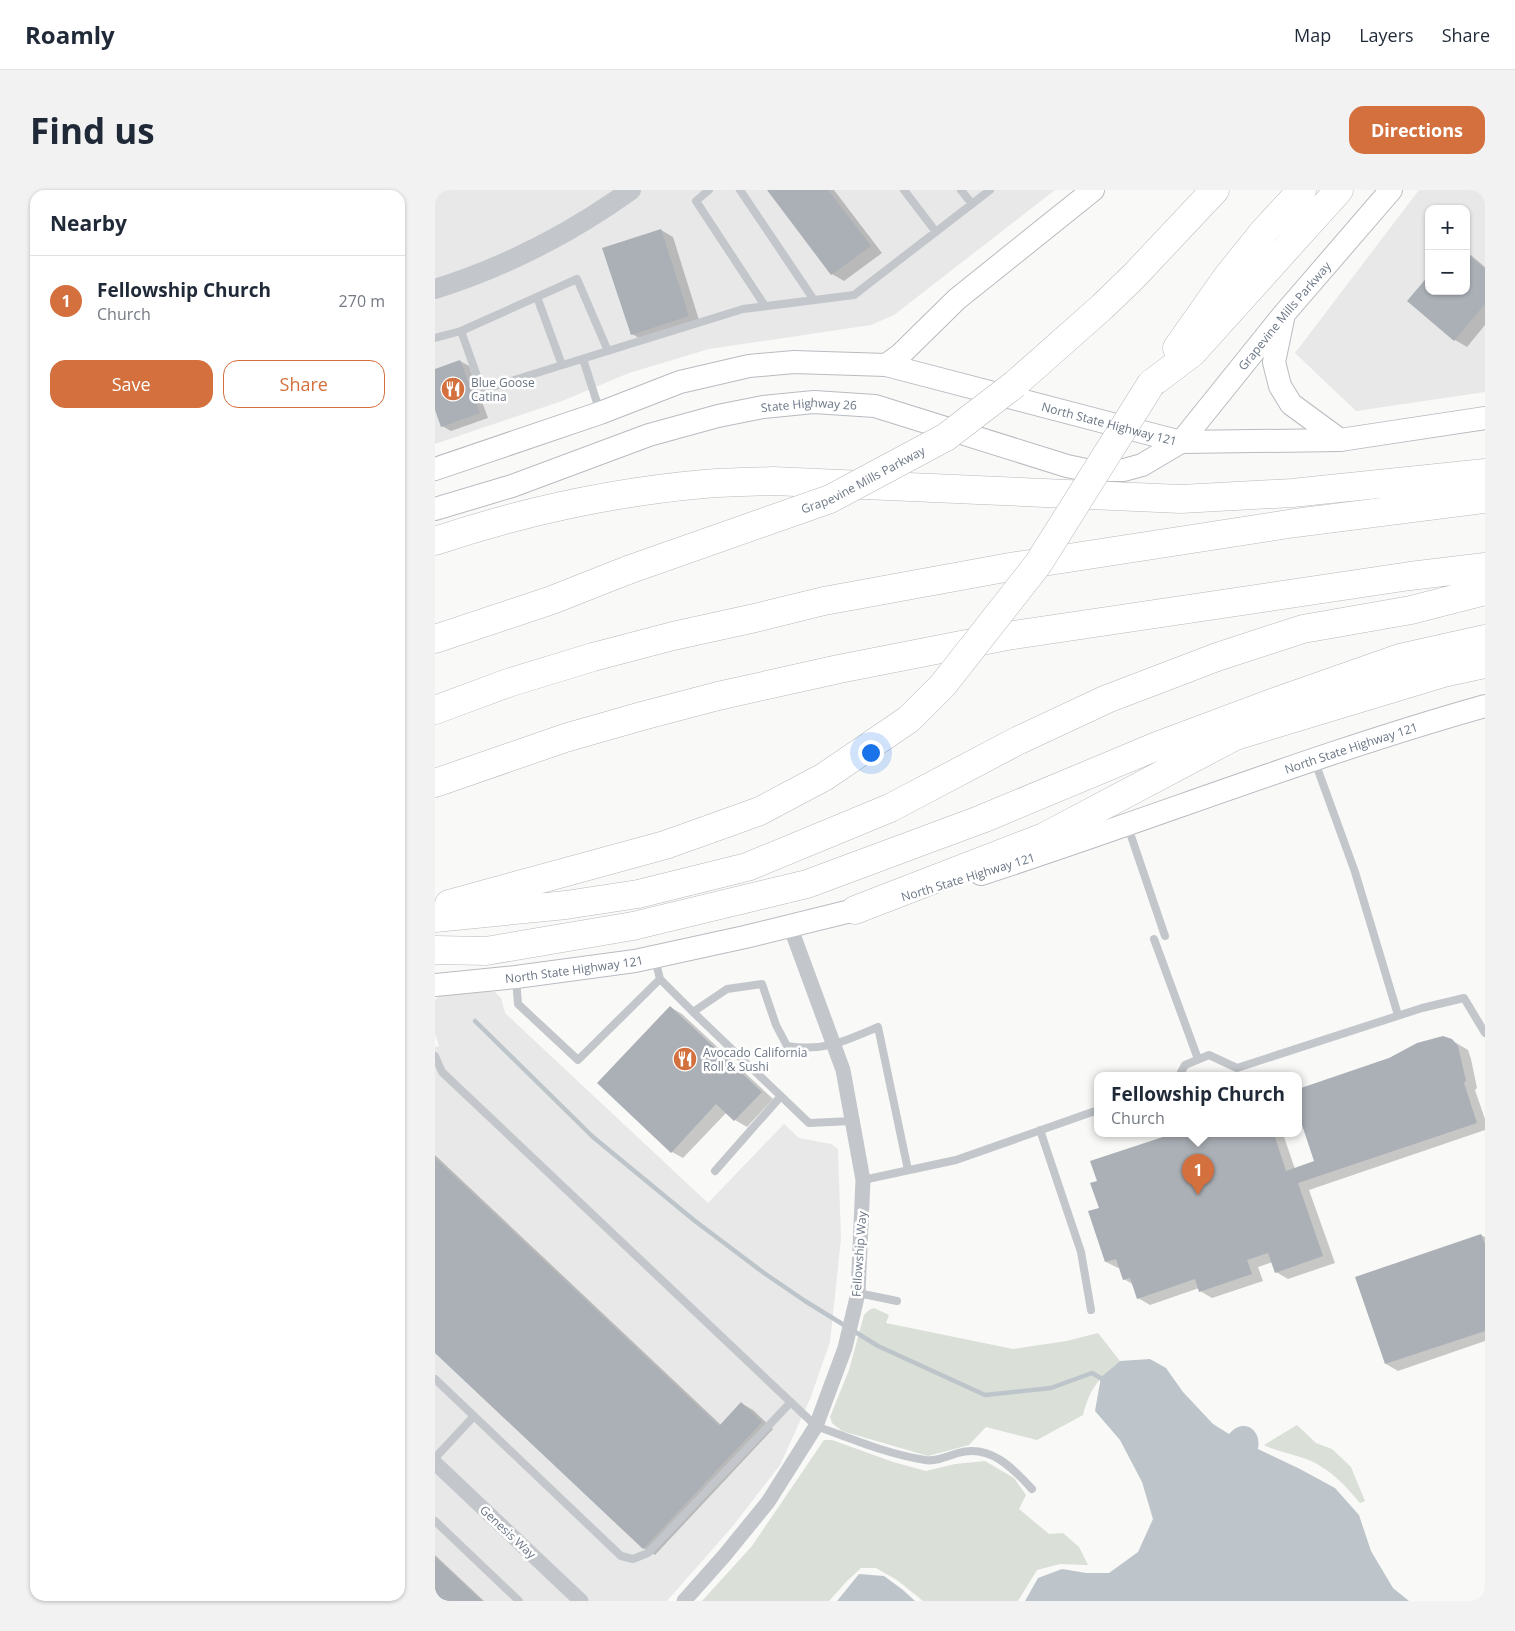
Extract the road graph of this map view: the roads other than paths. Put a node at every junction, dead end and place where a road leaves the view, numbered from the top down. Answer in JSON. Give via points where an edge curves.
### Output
{"nodes":[{"id":1,"x":631,"y":190,"type":"edge"},
{"id":2,"x":709,"y":190,"type":"edge"},
{"id":3,"x":741,"y":190,"type":"edge"},
{"id":4,"x":904,"y":190,"type":"edge"},
{"id":5,"x":961,"y":190,"type":"edge"},
{"id":6,"x":990,"y":190,"type":"edge"},
{"id":7,"x":1093,"y":190,"type":"edge"},
{"id":8,"x":1215,"y":190,"type":"edge"},
{"id":9,"x":1303,"y":190,"type":"edge"},
{"id":10,"x":1339,"y":190,"type":"edge"},
{"id":11,"x":1391,"y":190,"type":"edge"},
{"id":12,"x":972,"y":204,"type":"junction"},
{"id":13,"x":936,"y":232,"type":"junction"},
{"id":14,"x":435,"y":289,"type":"edge"},
{"id":15,"x":537,"y":297,"type":"junction"},
{"id":16,"x":814,"y":300,"type":"junction"},
{"id":17,"x":765,"y":306,"type":"junction"},
{"id":18,"x":1284,"y":314,"type":"junction"},
{"id":19,"x":461,"y":331,"type":"junction"},
{"id":20,"x":435,"y":338,"type":"edge"},
{"id":21,"x":608,"y":351,"type":"junction"},
{"id":22,"x":583,"y":359,"type":"junction"},
{"id":23,"x":562,"y":365,"type":"junction"},
{"id":24,"x":885,"y":365,"type":"junction"},
{"id":25,"x":1151,"y":384,"type":"junction"},
{"id":26,"x":600,"y":413,"type":"junction"},
{"id":27,"x":1485,"y":418,"type":"edge"},
{"id":28,"x":1341,"y":440,"type":"junction"},
{"id":29,"x":1181,"y":442,"type":"junction"},
{"id":30,"x":435,"y":469,"type":"edge"},
{"id":31,"x":1485,"y":474,"type":"edge"},
{"id":32,"x":1485,"y":499,"type":"edge"},
{"id":33,"x":435,"y":509,"type":"edge"},
{"id":34,"x":435,"y":541,"type":"edge"},
{"id":35,"x":1485,"y":567,"type":"edge"},
{"id":36,"x":1485,"y":591,"type":"edge"},
{"id":37,"x":435,"y":639,"type":"edge"},
{"id":38,"x":1485,"y":639,"type":"edge"},
{"id":39,"x":1485,"y":664,"type":"edge"},
{"id":40,"x":1485,"y":706,"type":"edge"},
{"id":41,"x":435,"y":710,"type":"edge"},
{"id":42,"x":1314,"y":760,"type":"junction"},
{"id":43,"x":435,"y":783,"type":"edge"},
{"id":44,"x":1127,"y":826,"type":"junction"},
{"id":45,"x":435,"y":908,"type":"edge"},
{"id":46,"x":855,"y":910,"type":"junction"},
{"id":47,"x":435,"y":918,"type":"edge"},
{"id":48,"x":790,"y":926,"type":"junction"},
{"id":49,"x":1165,"y":936,"type":"dead end"},
{"id":50,"x":1154,"y":939,"type":"dead end"},
{"id":51,"x":435,"y":950,"type":"edge"},
{"id":52,"x":654,"y":957,"type":"junction"},
{"id":53,"x":516,"y":977,"type":"junction"},
{"id":54,"x":660,"y":979,"type":"junction"},
{"id":55,"x":435,"y":985,"type":"edge"},
{"id":56,"x":693,"y":1012,"type":"junction"},
{"id":57,"x":1398,"y":1015,"type":"junction"},
{"id":58,"x":1485,"y":1033,"type":"edge"},
{"id":59,"x":834,"y":1045,"type":"junction"},
{"id":60,"x":435,"y":1056,"type":"edge"},
{"id":61,"x":1198,"y":1060,"type":"junction"},
{"id":62,"x":437,"y":1066,"type":"edge"},
{"id":63,"x":1181,"y":1072,"type":"edge"},
{"id":64,"x":781,"y":1096,"type":"junction"},
{"id":65,"x":1094,"y":1111,"type":"edge"},
{"id":66,"x":852,"y":1121,"type":"junction"},
{"id":67,"x":1041,"y":1130,"type":"junction"},
{"id":68,"x":908,"y":1170,"type":"junction"},
{"id":69,"x":715,"y":1171,"type":"dead end"},
{"id":70,"x":863,"y":1180,"type":"junction"},
{"id":71,"x":858,"y":1293,"type":"junction"},
{"id":72,"x":897,"y":1301,"type":"dead end"},
{"id":73,"x":1091,"y":1310,"type":"dead end"},
{"id":74,"x":435,"y":1379,"type":"edge"},
{"id":75,"x":791,"y":1402,"type":"junction"},
{"id":76,"x":474,"y":1416,"type":"junction"},
{"id":77,"x":816,"y":1426,"type":"junction"},
{"id":78,"x":435,"y":1458,"type":"edge"},
{"id":79,"x":435,"y":1464,"type":"edge"},
{"id":80,"x":1032,"y":1489,"type":"dead end"},
{"id":81,"x":435,"y":1521,"type":"edge"},
{"id":82,"x":519,"y":1601,"type":"edge"},
{"id":83,"x":581,"y":1601,"type":"edge"},
{"id":84,"x":684,"y":1601,"type":"edge"}],
"edges":[{"from":1,"to":14,"type":"street","via":[[535,249],[473,277]]},
{"from":2,"to":17,"type":"lane","via":[[696,202]]},
{"from":3,"to":16,"type":"lane"},
{"from":4,"to":13,"type":"lane"},
{"from":5,"to":12,"type":"lane"},
{"from":6,"to":12,"type":"lane"},
{"from":7,"to":24,"type":"main road","via":[[957,299],[900,355]]},
{"from":8,"to":37,"type":"highway","name":"Grapevine Mills Parkway","bridge":true,"via":[[1134,276],[1015,384],[945,437],[830,499]]},
{"from":9,"to":25,"type":"highway","via":[[1227,277]]},
{"from":10,"to":25,"type":"highway","via":[[1192,353]]},
{"from":11,"to":18,"type":"main road","name":"Grapevine Mills Parkway"},
{"from":12,"to":13,"type":"lane"},
{"from":13,"to":16,"type":"lane","via":[[854,295]]},
{"from":15,"to":19,"type":"lane"},
{"from":15,"to":21,"type":"lane","via":[[577,280]]},
{"from":15,"to":23,"type":"lane"},
{"from":16,"to":17,"type":"lane"},
{"from":17,"to":21,"type":"lane","via":[[743,309]]},
{"from":18,"to":28,"type":"main road","via":[[1274,362],[1280,386],[1291,404]]},
{"from":18,"to":29,"type":"main road","name":"Grapevine Mills Parkway"},
{"from":19,"to":20,"type":"lane"},
{"from":19,"to":23,"type":"lane","via":[[482,390]]},
{"from":21,"to":22,"type":"lane"},
{"from":22,"to":23,"type":"lane"},
{"from":22,"to":26,"type":"lane"},
{"from":24,"to":26,"type":"main road","via":[[794,362],[749,366],[680,382]]},
{"from":24,"to":29,"type":"main road","name":"North State Highway 121"},
{"from":25,"to":45,"type":"highway","bridge":true,"via":[[1038,564],[943,685],[909,719],[824,777],[760,811],[665,845]]},
{"from":26,"to":30,"type":"main road"},
{"from":27,"to":28,"type":"main road","name":"North State Highway 121"},
{"from":28,"to":29,"type":"main road","name":"North State Highway 121"},
{"from":29,"to":33,"type":"main road","name":"State Highway 26","via":[[1142,465],[1124,470],[1086,470],[875,406],[815,402],[718,416],[649,435],[512,486]]},
{"from":31,"to":34,"type":"highway","via":[[1292,493],[1181,499],[773,481],[705,484],[586,501]]},
{"from":32,"to":41,"type":"highway","via":[[1295,523],[825,600],[593,657]]},
{"from":35,"to":43,"type":"highway","via":[[1007,636],[839,670],[642,716],[565,738]]},
{"from":36,"to":47,"type":"highway","via":[[1411,610],[1303,628],[1217,657],[1107,700],[1019,740],[890,808],[747,867],[629,895],[566,905]]},
{"from":38,"to":51,"type":"highway","via":[[1400,658],[1280,700],[1162,744],[981,819],[807,884],[633,926],[486,951]]},
{"from":39,"to":46,"type":"highway","via":[[1443,673],[1235,736],[1044,837]]},
{"from":40,"to":42,"type":"main road","name":"North State Highway 121"},
{"from":42,"to":44,"type":"main road","name":"North State Highway 121"},
{"from":42,"to":57,"type":"lane","via":[[1355,872]]},
{"from":44,"to":46,"type":"main road","name":"North State Highway 121","via":[[941,887]]},
{"from":44,"to":49,"type":"lane"},
{"from":46,"to":48,"type":"main road","name":"North State Highway 121"},
{"from":48,"to":52,"type":"main road","name":"North State Highway 121"},
{"from":48,"to":59,"type":"street","name":"Fellowship Way"},
{"from":50,"to":61,"type":"lane"},
{"from":52,"to":53,"type":"main road","name":"North State Highway 121"},
{"from":52,"to":54,"type":"lane"},
{"from":53,"to":54,"type":"lane","via":[[518,1004],[578,1060]]},
{"from":53,"to":55,"type":"main road","name":"North State Highway 121"},
{"from":54,"to":56,"type":"lane"},
{"from":56,"to":59,"type":"lane","via":[[727,989],[761,984],[787,1046]]},
{"from":56,"to":64,"type":"lane"},
{"from":57,"to":58,"type":"lane","via":[[1464,998]]},
{"from":57,"to":61,"type":"lane","via":[[1237,1068],[1209,1055]]},
{"from":59,"to":66,"type":"street","name":"Fellowship Way","via":[[843,1070]]},
{"from":59,"to":68,"type":"lane","via":[[879,1027]]},
{"from":60,"to":62,"type":"lane"},
{"from":61,"to":63,"type":"lane","via":[[1185,1065]]},
{"from":62,"to":75,"type":"lane"},
{"from":64,"to":66,"type":"lane","via":[[809,1123]]},
{"from":64,"to":69,"type":"lane"},
{"from":65,"to":67,"type":"lane"},
{"from":66,"to":70,"type":"street","name":"Fellowship Way"},
{"from":67,"to":68,"type":"lane","via":[[956,1160]]},
{"from":67,"to":73,"type":"lane","via":[[1081,1252]]},
{"from":68,"to":70,"type":"lane"},
{"from":70,"to":71,"type":"street","name":"Fellowship Way"},
{"from":71,"to":72,"type":"lane"},
{"from":71,"to":77,"type":"street","name":"Fellowship Way","via":[[845,1348]]},
{"from":74,"to":76,"type":"lane"},
{"from":75,"to":76,"type":"lane","via":[[648,1553],[633,1559],[621,1556]]},
{"from":75,"to":77,"type":"lane"},
{"from":76,"to":78,"type":"lane"},
{"from":77,"to":80,"type":"lane","via":[[876,1448],[928,1461],[966,1451],[985,1453],[1003,1460]]},
{"from":77,"to":84,"type":"street","name":"Fellowship Way","via":[[768,1502]]},
{"from":79,"to":83,"type":"street","name":"Genesis Way"},
{"from":81,"to":82,"type":"lane"}]}
